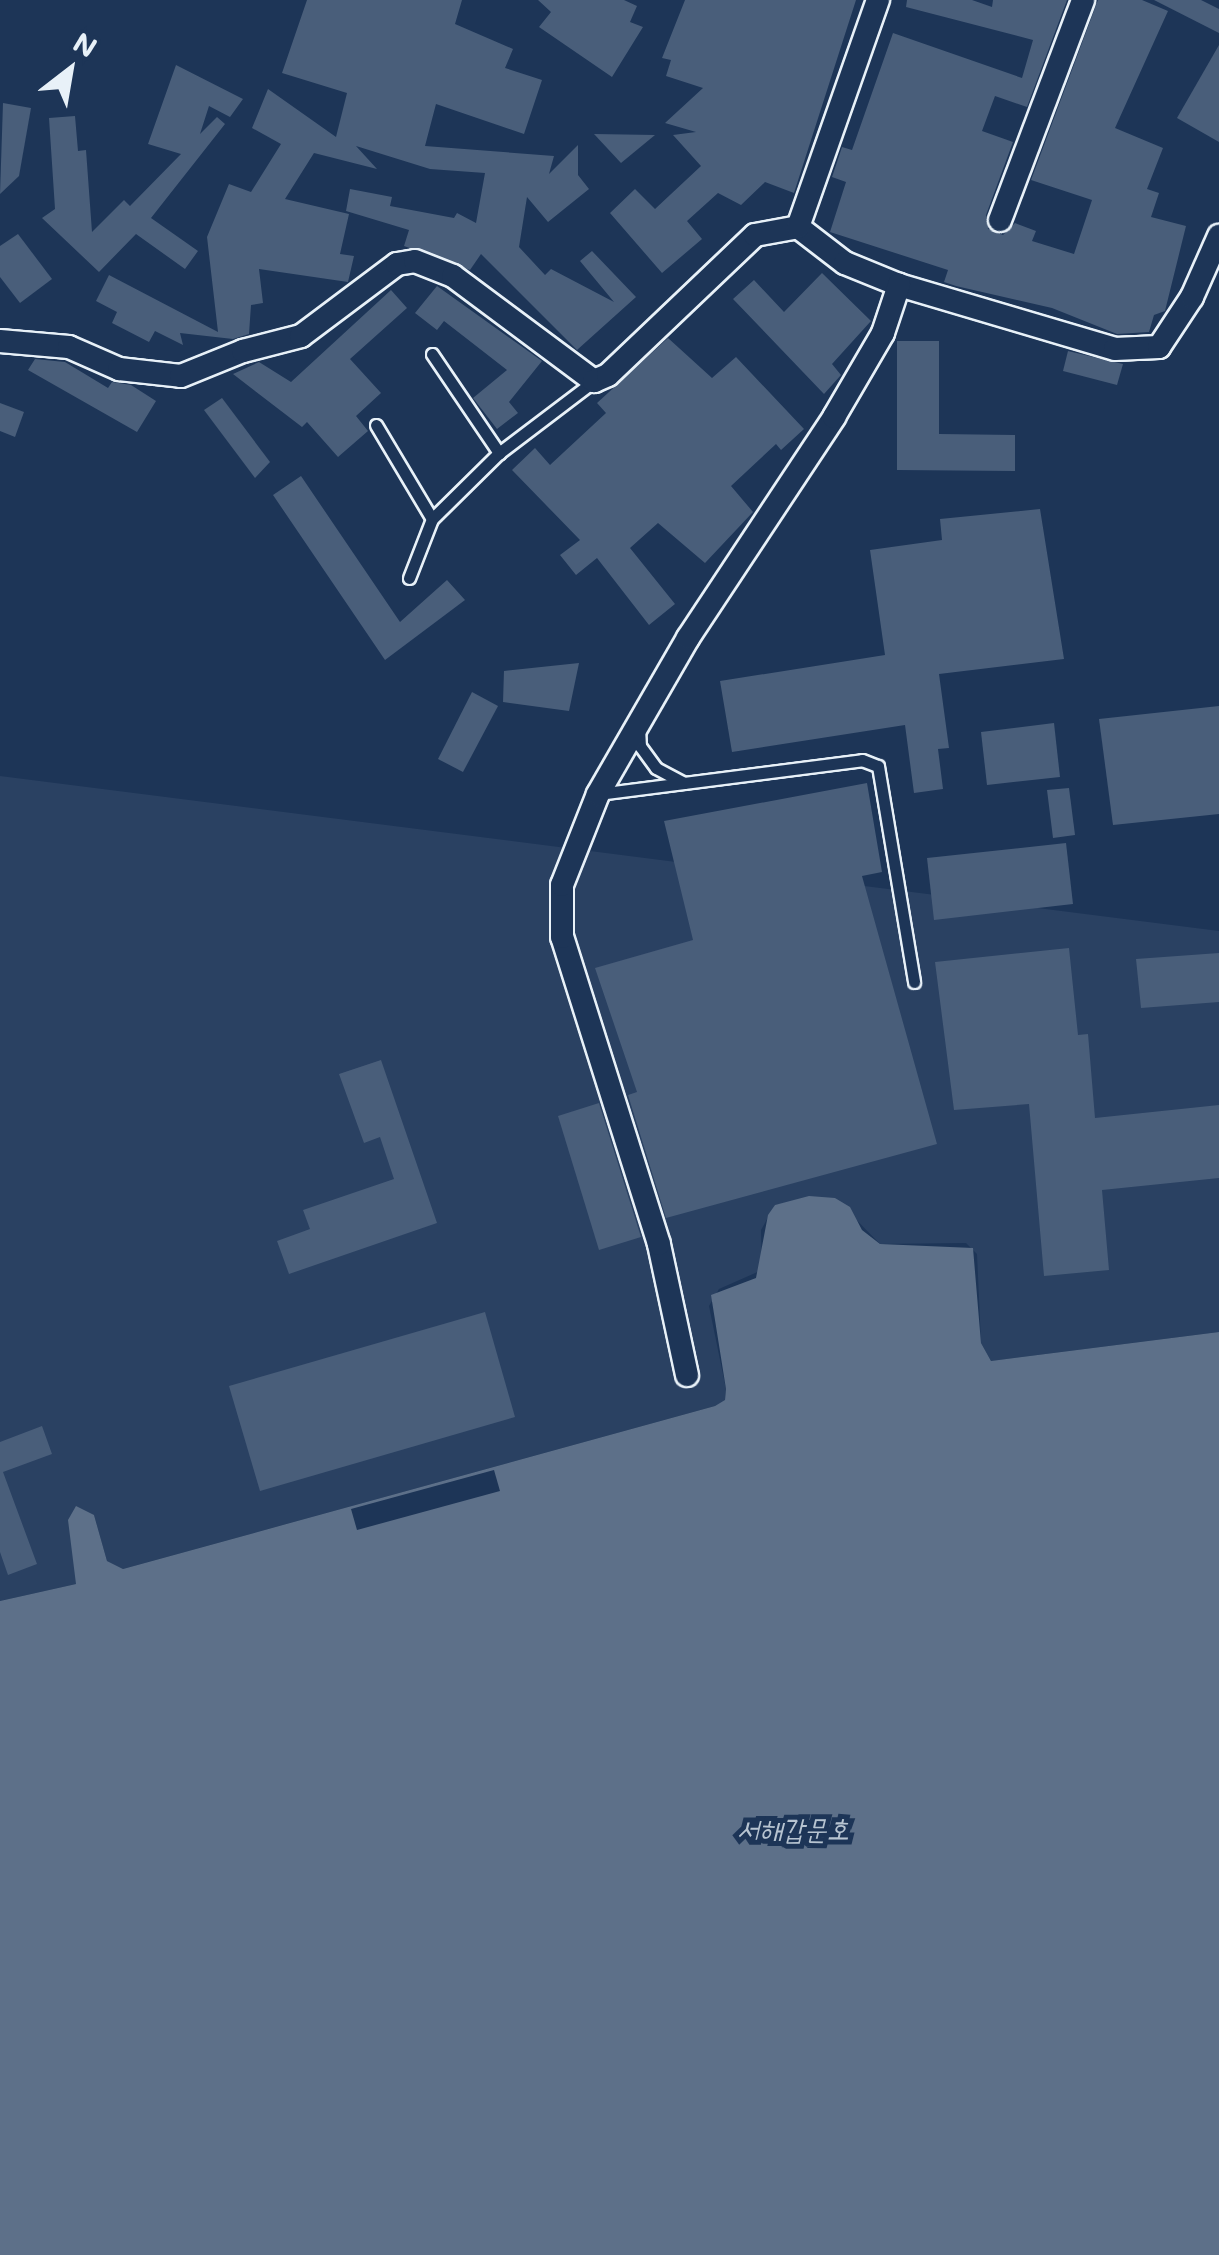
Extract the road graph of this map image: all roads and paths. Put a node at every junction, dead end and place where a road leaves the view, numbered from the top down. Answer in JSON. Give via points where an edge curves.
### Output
{"nodes":[{"id":1,"x":878,"y":0,"type":"edge"},
{"id":2,"x":1082,"y":0,"type":"edge"},
{"id":3,"x":1000,"y":220,"type":"dead end"},
{"id":4,"x":798,"y":226,"type":"junction"},
{"id":5,"x":1219,"y":236,"type":"edge"},
{"id":6,"x":899,"y":285,"type":"junction"},
{"id":7,"x":0,"y":341,"type":"edge"},
{"id":8,"x":432,"y":354,"type":"dead end"},
{"id":9,"x":594,"y":380,"type":"junction"},
{"id":10,"x":376,"y":425,"type":"dead end"},
{"id":11,"x":499,"y":453,"type":"junction"},
{"id":12,"x":432,"y":519,"type":"junction"},
{"id":13,"x":409,"y":578,"type":"dead end"},
{"id":14,"x":638,"y":724,"type":"junction"},
{"id":15,"x":685,"y":784,"type":"junction"},
{"id":16,"x":598,"y":794,"type":"junction"},
{"id":17,"x":914,"y":982,"type":"dead end"},
{"id":18,"x":686,"y":1375,"type":"dead end"}],
"edges":[{"from":1,"to":4,"type":"street"},
{"from":2,"to":3,"type":"street"},
{"from":4,"to":6,"type":"street","via":[[845,263]]},
{"from":4,"to":9,"type":"street","via":[[755,235],[608,375]]},
{"from":5,"to":6,"type":"street","via":[[1192,297],[1159,347],[1114,350]]},
{"from":6,"to":14,"type":"street","via":[[883,332],[834,416]]},
{"from":7,"to":9,"type":"street","via":[[68,346],[119,369],[182,376],[242,350],[301,336],[397,264],[415,262],[453,276],[526,337]]},
{"from":8,"to":11,"type":"lane"},
{"from":9,"to":11,"type":"lane"},
{"from":10,"to":12,"type":"lane"},
{"from":11,"to":12,"type":"lane"},
{"from":12,"to":13,"type":"lane"},
{"from":14,"to":15,"type":"lane","via":[[640,746],[656,768]]},
{"from":14,"to":16,"type":"street"},
{"from":15,"to":16,"type":"lane"},
{"from":15,"to":17,"type":"lane","via":[[862,760],[878,766]]},
{"from":16,"to":18,"type":"street","via":[[562,885],[562,938],[659,1244]]}]}
